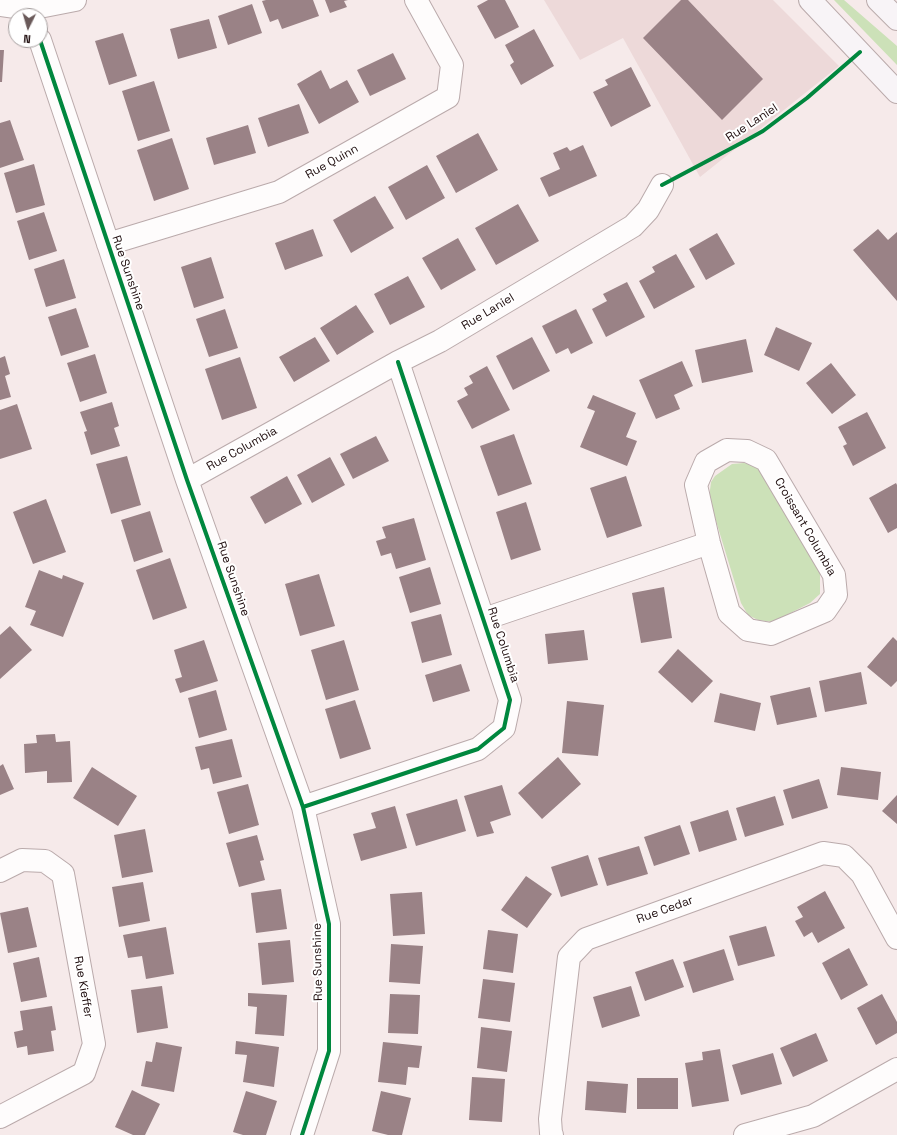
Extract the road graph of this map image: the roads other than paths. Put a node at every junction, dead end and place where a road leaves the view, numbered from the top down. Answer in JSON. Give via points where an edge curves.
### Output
{"nodes":[{"id":1,"x":75,"y":0,"type":"edge"},
{"id":2,"x":416,"y":0,"type":"edge"},
{"id":3,"x":810,"y":0,"type":"edge"},
{"id":4,"x":878,"y":0,"type":"edge"},
{"id":5,"x":0,"y":5,"type":"edge"},
{"id":6,"x":13,"y":8,"type":"edge"},
{"id":7,"x":45,"y":8,"type":"edge"},
{"id":8,"x":897,"y":19,"type":"edge"},
{"id":9,"x":43,"y":48,"type":"edge"},
{"id":10,"x":897,"y":92,"type":"edge"},
{"id":11,"x":662,"y":185,"type":"dead end"},
{"id":12,"x":108,"y":244,"type":"junction"},
{"id":13,"x":398,"y":362,"type":"junction"},
{"id":14,"x":187,"y":480,"type":"junction"},
{"id":15,"x":709,"y":543,"type":"junction"},
{"id":16,"x":484,"y":620,"type":"junction"},
{"id":17,"x":303,"y":807,"type":"junction"},
{"id":18,"x":0,"y":871,"type":"edge"},
{"id":19,"x":897,"y":938,"type":"edge"},
{"id":20,"x":897,"y":1069,"type":"edge"},
{"id":21,"x":0,"y":1117,"type":"edge"},
{"id":22,"x":302,"y":1135,"type":"edge"},
{"id":23,"x":552,"y":1135,"type":"edge"},
{"id":24,"x":745,"y":1135,"type":"edge"}],
"edges":[{"from":1,"to":7,"type":"street"},
{"from":2,"to":12,"type":"street","name":"Rue Quinn","via":[[452,65],[448,97],[279,192]]},
{"from":3,"to":10,"type":"main road"},
{"from":4,"to":8,"type":"main road"},
{"from":5,"to":6,"type":"street"},
{"from":9,"to":12,"type":"street","name":"Rue Sunshine"},
{"from":11,"to":13,"type":"street","name":"Rue Laniel","via":[[648,210],[633,226],[440,341]]},
{"from":12,"to":14,"type":"street","name":"Rue Sunshine"},
{"from":13,"to":14,"type":"street","name":"Rue Columbia"},
{"from":13,"to":16,"type":"street","name":"Rue Columbia"},
{"from":14,"to":17,"type":"street","name":"Rue Sunshine"},
{"from":15,"to":15,"type":"street","name":"Croissant Columbia","via":[[729,613],[748,630],[771,634],[825,611],[836,595],[834,575],[766,460],[747,451],[727,450],[706,462],[696,485]]},
{"from":15,"to":16,"type":"street"},
{"from":16,"to":17,"type":"street","name":"Rue Columbia","via":[[510,700],[504,728],[478,749]]},
{"from":17,"to":22,"type":"street","name":"Rue Sunshine","via":[[329,924],[329,1051]]},
{"from":18,"to":21,"type":"street","name":"Rue Kieffer","via":[[22,860],[45,861],[63,874],[94,1044],[84,1073]]},
{"from":19,"to":23,"type":"street","name":"Rue Cedar","via":[[862,874],[844,856],[823,853],[586,939],[569,957],[550,1119]]},
{"from":20,"to":24,"type":"street","via":[[813,1116]]}]}
